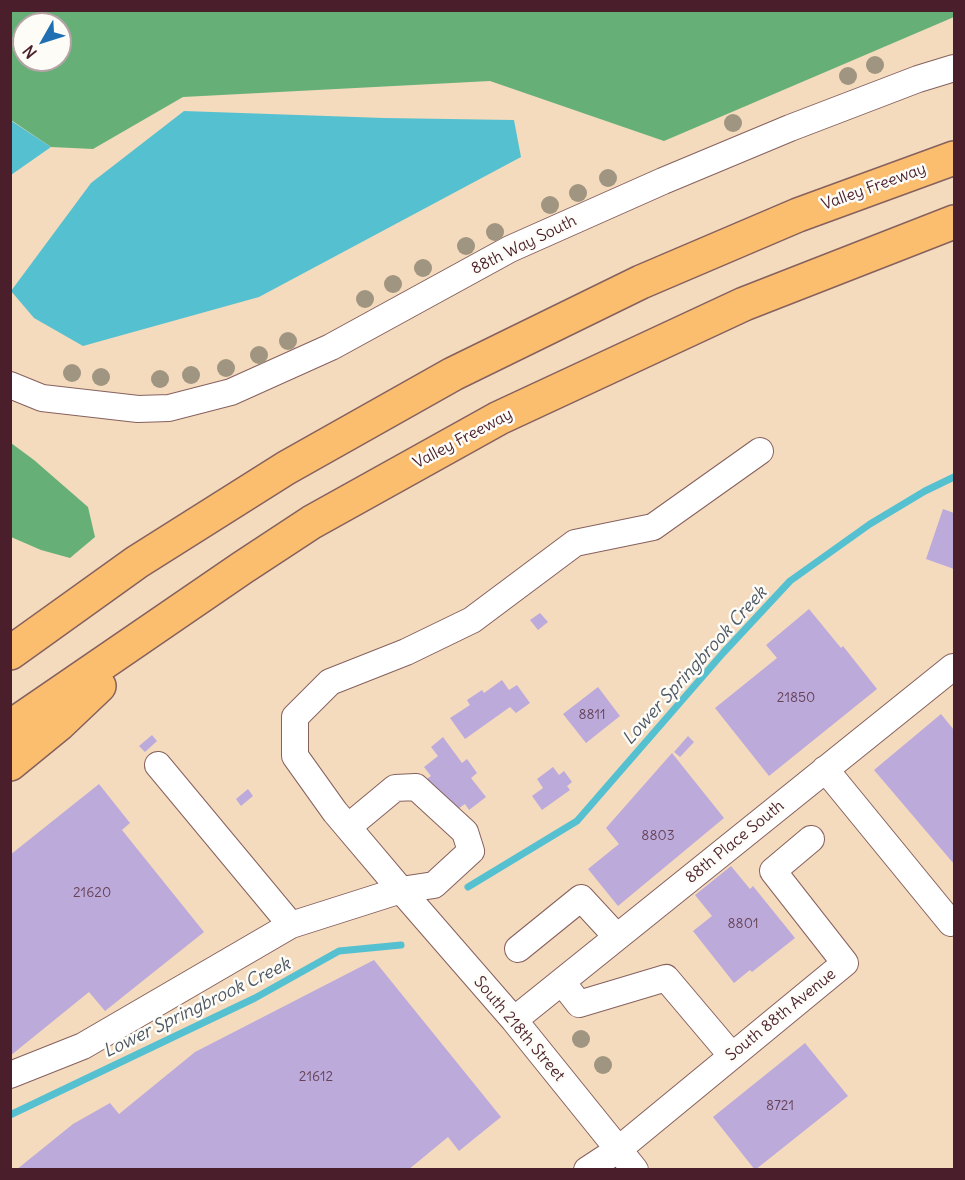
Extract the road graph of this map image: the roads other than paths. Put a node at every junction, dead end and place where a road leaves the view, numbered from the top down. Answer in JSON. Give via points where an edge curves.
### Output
{"nodes":[{"id":1,"x":954,"y":68,"type":"edge"},
{"id":2,"x":954,"y":158,"type":"edge"},
{"id":3,"x":954,"y":222,"type":"edge"},
{"id":4,"x":10,"y":385,"type":"edge"},
{"id":5,"x":760,"y":451,"type":"dead end"},
{"id":6,"x":182,"y":609,"type":"junction"},
{"id":7,"x":10,"y":653,"type":"edge"},
{"id":8,"x":954,"y":669,"type":"edge"},
{"id":9,"x":10,"y":727,"type":"edge"},
{"id":10,"x":10,"y":764,"type":"edge"},
{"id":11,"x":158,"y":765,"type":"dead end"},
{"id":12,"x":825,"y":769,"type":"junction"},
{"id":13,"x":348,"y":828,"type":"junction"},
{"id":14,"x":811,"y":839,"type":"dead end"},
{"id":15,"x":400,"y":891,"type":"junction"},
{"id":16,"x":951,"y":923,"type":"dead end"},
{"id":17,"x":291,"y":925,"type":"junction"},
{"id":18,"x":617,"y":937,"type":"junction"},
{"id":19,"x":518,"y":949,"type":"dead end"},
{"id":20,"x":562,"y":982,"type":"junction"},
{"id":21,"x":514,"y":1020,"type":"junction"},
{"id":22,"x":732,"y":1056,"type":"junction"},
{"id":23,"x":10,"y":1075,"type":"edge"},
{"id":24,"x":619,"y":1149,"type":"junction"},
{"id":25,"x":587,"y":1170,"type":"edge"},
{"id":26,"x":635,"y":1170,"type":"edge"}],
"edges":[{"from":1,"to":4,"type":"street","name":"88th Way South","via":[[790,128],[510,249],[331,347],[231,392],[169,408],[138,409],[42,398]]},
{"from":2,"to":7,"type":"highway","name":"Valley Freeway","via":[[798,215],[641,282],[453,374],[286,468],[137,562]]},
{"from":3,"to":6,"type":"highway","name":"Valley Freeway","via":[[744,304],[499,418],[312,522]]},
{"from":5,"to":13,"type":"street","via":[[653,527],[575,543],[472,620],[330,682],[295,717],[295,756]]},
{"from":6,"to":9,"type":"highway","name":"Valley Freeway"},
{"from":6,"to":10,"type":"highway","via":[[59,724]]},
{"from":8,"to":12,"type":"street","name":"88th Place South"},
{"from":11,"to":17,"type":"street"},
{"from":12,"to":16,"type":"street"},
{"from":12,"to":18,"type":"street","name":"88th Place South"},
{"from":13,"to":15,"type":"street"},
{"from":13,"to":15,"type":"street","via":[[395,788],[416,787],[465,832],[471,851],[434,885]]},
{"from":14,"to":22,"type":"street","name":"South 88th Avenue","via":[[773,871],[845,963]]},
{"from":15,"to":17,"type":"street"},
{"from":15,"to":21,"type":"street","name":"South 218th Street"},
{"from":17,"to":23,"type":"street","via":[[83,1046]]},
{"from":18,"to":19,"type":"street","via":[[581,898]]},
{"from":18,"to":20,"type":"street","name":"88th Place South"},
{"from":20,"to":21,"type":"street","name":"88th Place South"},
{"from":20,"to":22,"type":"street","via":[[579,1004],[666,978]]},
{"from":21,"to":24,"type":"street","name":"South 218th Street"},
{"from":22,"to":24,"type":"street","name":"South 88th Avenue"},
{"from":24,"to":25,"type":"street","name":"South 88th Avenue"},
{"from":24,"to":26,"type":"street","name":"South 218th Street"}]}
